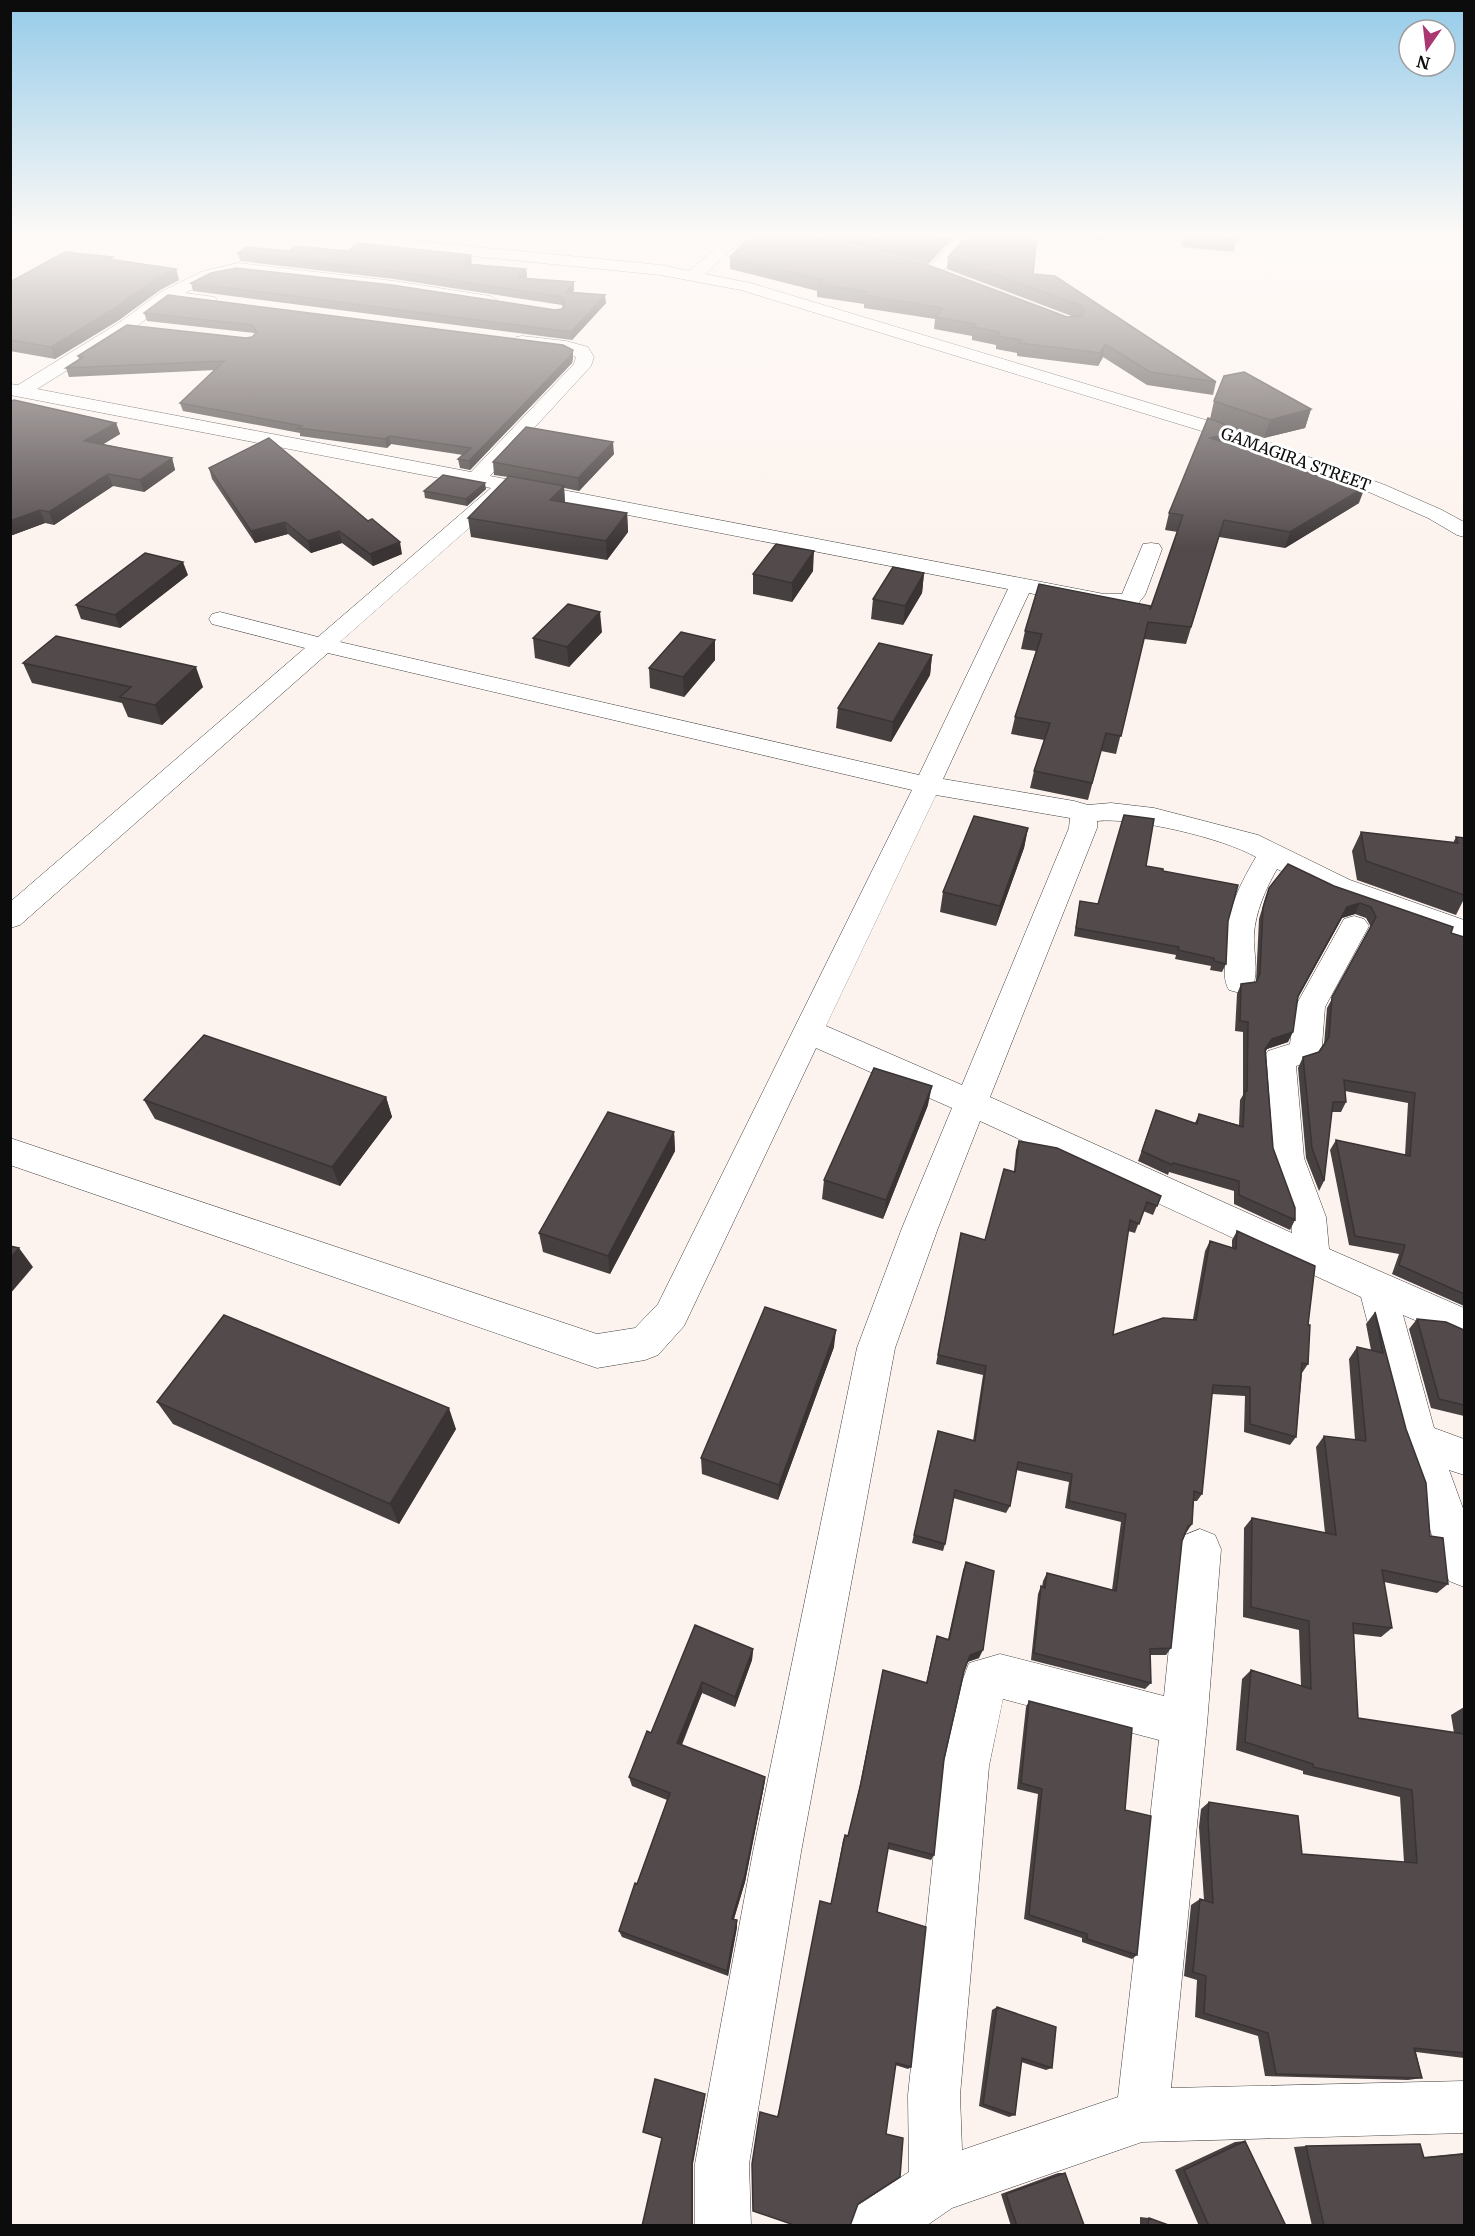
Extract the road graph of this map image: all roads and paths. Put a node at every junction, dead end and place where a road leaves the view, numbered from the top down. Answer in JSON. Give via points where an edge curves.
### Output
{"nodes":[{"id":1,"x":103,"y":339,"type":"edge"},
{"id":2,"x":510,"y":339,"type":"edge"},
{"id":3,"x":923,"y":339,"type":"edge"},
{"id":4,"x":16,"y":390,"type":"edge"},
{"id":5,"x":476,"y":479,"type":"junction"},
{"id":6,"x":507,"y":485,"type":"junction"},
{"id":7,"x":1464,"y":531,"type":"edge"},
{"id":8,"x":1151,"y":549,"type":"dead end"},
{"id":9,"x":1022,"y":584,"type":"junction"},
{"id":10,"x":220,"y":619,"type":"dead end"},
{"id":11,"x":322,"y":645,"type":"junction"},
{"id":12,"x":927,"y":785,"type":"junction"},
{"id":13,"x":1084,"y":814,"type":"junction"},
{"id":14,"x":1271,"y":854,"type":"junction"},
{"id":15,"x":10,"y":918,"type":"edge"},
{"id":16,"x":1354,"y":926,"type":"dead end"},
{"id":17,"x":1464,"y":931,"type":"edge"},
{"id":18,"x":1240,"y":982,"type":"edge"},
{"id":19,"x":807,"y":1031,"type":"junction"},
{"id":20,"x":973,"y":1102,"type":"junction"},
{"id":21,"x":10,"y":1151,"type":"edge"},
{"id":22,"x":1312,"y":1258,"type":"junction"},
{"id":23,"x":1377,"y":1287,"type":"junction"},
{"id":24,"x":1464,"y":1325,"type":"edge"},
{"id":25,"x":1418,"y":1440,"type":"junction"},
{"id":26,"x":1464,"y":1457,"type":"edge"},
{"id":27,"x":1200,"y":1549,"type":"dead end"},
{"id":28,"x":1464,"y":1566,"type":"edge"},
{"id":29,"x":1184,"y":1724,"type":"junction"},
{"id":30,"x":1464,"y":2107,"type":"edge"},
{"id":31,"x":1142,"y":2115,"type":"junction"},
{"id":32,"x":936,"y":2186,"type":"junction"},
{"id":33,"x":723,"y":2226,"type":"edge"},
{"id":34,"x":877,"y":2226,"type":"edge"}],
"edges":[{"from":1,"to":4,"type":"street"},
{"from":2,"to":5,"type":"street","via":[[566,346],[582,351],[585,357],[582,366]]},
{"from":3,"to":7,"type":"street","name":"GAMAGIRA STREET","via":[[1212,428],[1378,489]]},
{"from":4,"to":5,"type":"street"},
{"from":5,"to":6,"type":"street"},
{"from":6,"to":9,"type":"street"},
{"from":6,"to":11,"type":"street"},
{"from":8,"to":9,"type":"street","via":[[1134,595],[1128,601],[1104,601]]},
{"from":9,"to":12,"type":"street"},
{"from":10,"to":11,"type":"street"},
{"from":11,"to":12,"type":"street"},
{"from":11,"to":15,"type":"street"},
{"from":12,"to":13,"type":"street","via":[[1074,809]]},
{"from":12,"to":19,"type":"street"},
{"from":13,"to":14,"type":"street","via":[[1111,811],[1154,817],[1248,841]]},
{"from":13,"to":20,"type":"street","via":[[1083,828]]},
{"from":14,"to":17,"type":"street","via":[[1340,887]]},
{"from":14,"to":18,"type":"street","via":[[1252,888],[1239,932]]},
{"from":16,"to":22,"type":"street","via":[[1310,1007],[1306,1046],[1301,1053],[1279,1059],[1287,1158],[1309,1217]]},
{"from":19,"to":20,"type":"street"},
{"from":19,"to":21,"type":"street","via":[[671,1315],[645,1343],[597,1351]]},
{"from":20,"to":22,"type":"street"},
{"from":20,"to":33,"type":"street","via":[[920,1228],[876,1348],[777,1852],[722,2164]]},
{"from":22,"to":23,"type":"street"},
{"from":23,"to":24,"type":"street"},
{"from":23,"to":25,"type":"street"},
{"from":25,"to":26,"type":"street"},
{"from":25,"to":28,"type":"street"},
{"from":27,"to":29,"type":"street"},
{"from":29,"to":31,"type":"street"},
{"from":29,"to":32,"type":"street","via":[[1000,1676],[985,1679],[966,1766],[934,2095]]},
{"from":30,"to":31,"type":"street"},
{"from":31,"to":32,"type":"street"},
{"from":32,"to":34,"type":"street"}]}
